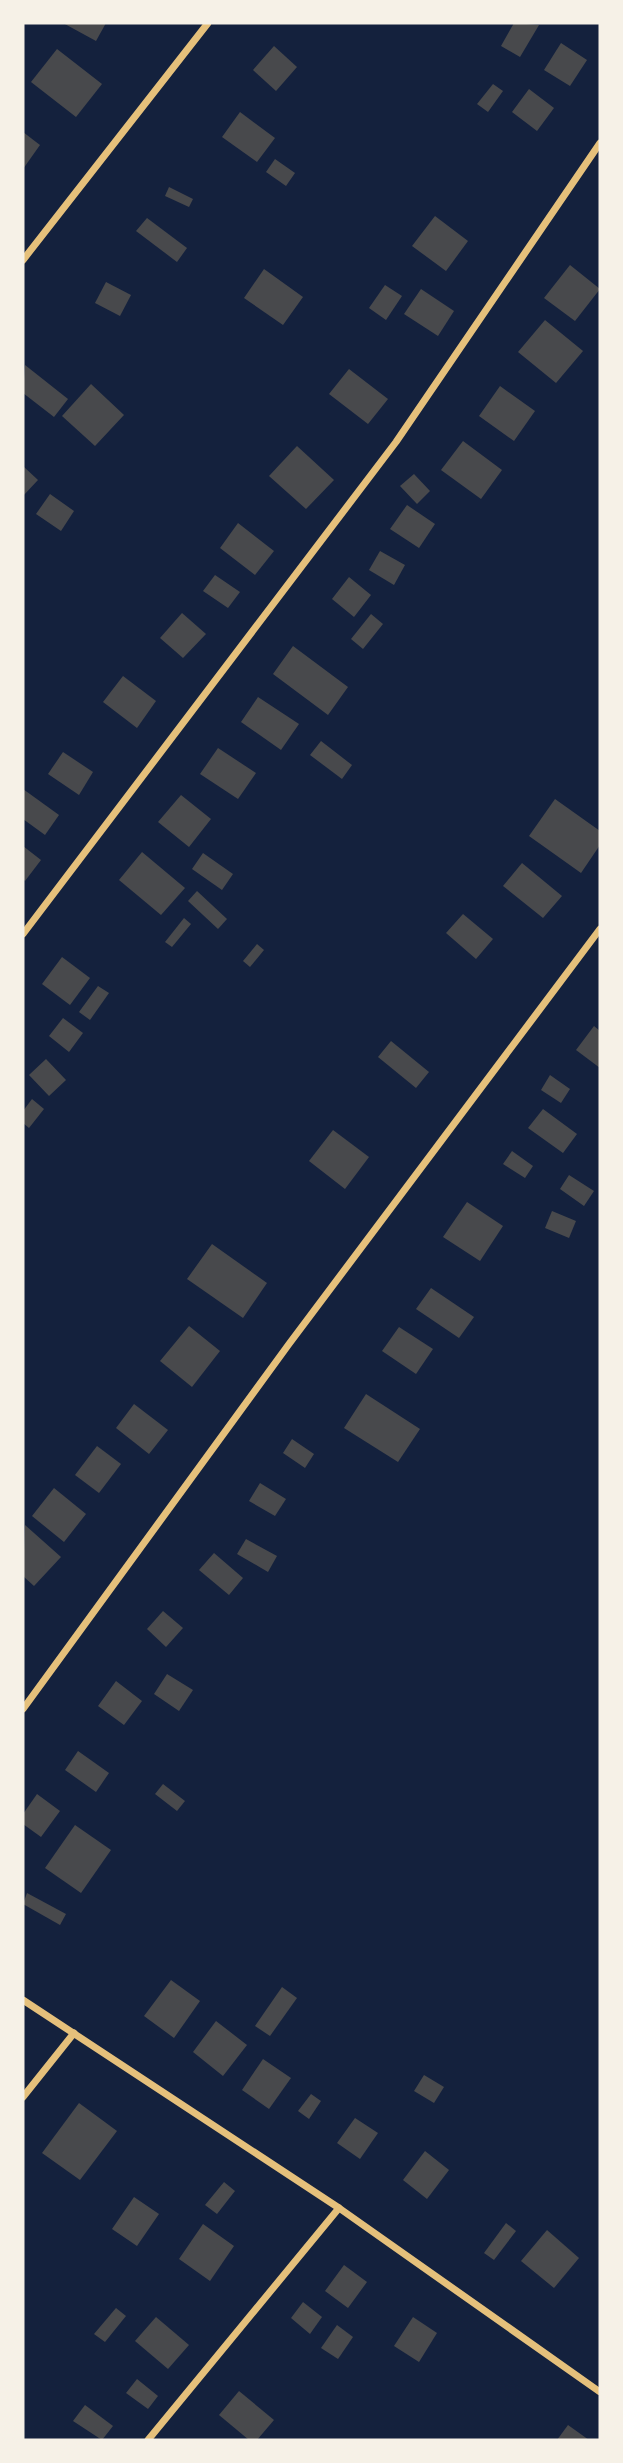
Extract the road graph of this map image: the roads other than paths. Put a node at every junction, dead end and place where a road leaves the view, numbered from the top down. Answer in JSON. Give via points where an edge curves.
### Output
{"nodes":[{"id":1,"x":208,"y":23,"type":"edge"},
{"id":2,"x":600,"y":143,"type":"edge"},
{"id":3,"x":23,"y":260,"type":"edge"},
{"id":4,"x":600,"y":929,"type":"edge"},
{"id":5,"x":23,"y":934,"type":"edge"},
{"id":6,"x":23,"y":1709,"type":"edge"},
{"id":7,"x":23,"y":2000,"type":"edge"},
{"id":8,"x":74,"y":2033,"type":"junction"},
{"id":9,"x":23,"y":2097,"type":"edge"},
{"id":10,"x":340,"y":2208,"type":"junction"},
{"id":11,"x":600,"y":2392,"type":"edge"},
{"id":12,"x":148,"y":2440,"type":"edge"}],
"edges":[{"from":1,"to":3,"type":"street"},
{"from":2,"to":5,"type":"street","via":[[396,442]]},
{"from":4,"to":6,"type":"street"},
{"from":7,"to":8,"type":"street"},
{"from":8,"to":9,"type":"street"},
{"from":8,"to":10,"type":"street"},
{"from":10,"to":11,"type":"street"},
{"from":10,"to":12,"type":"street"}]}
